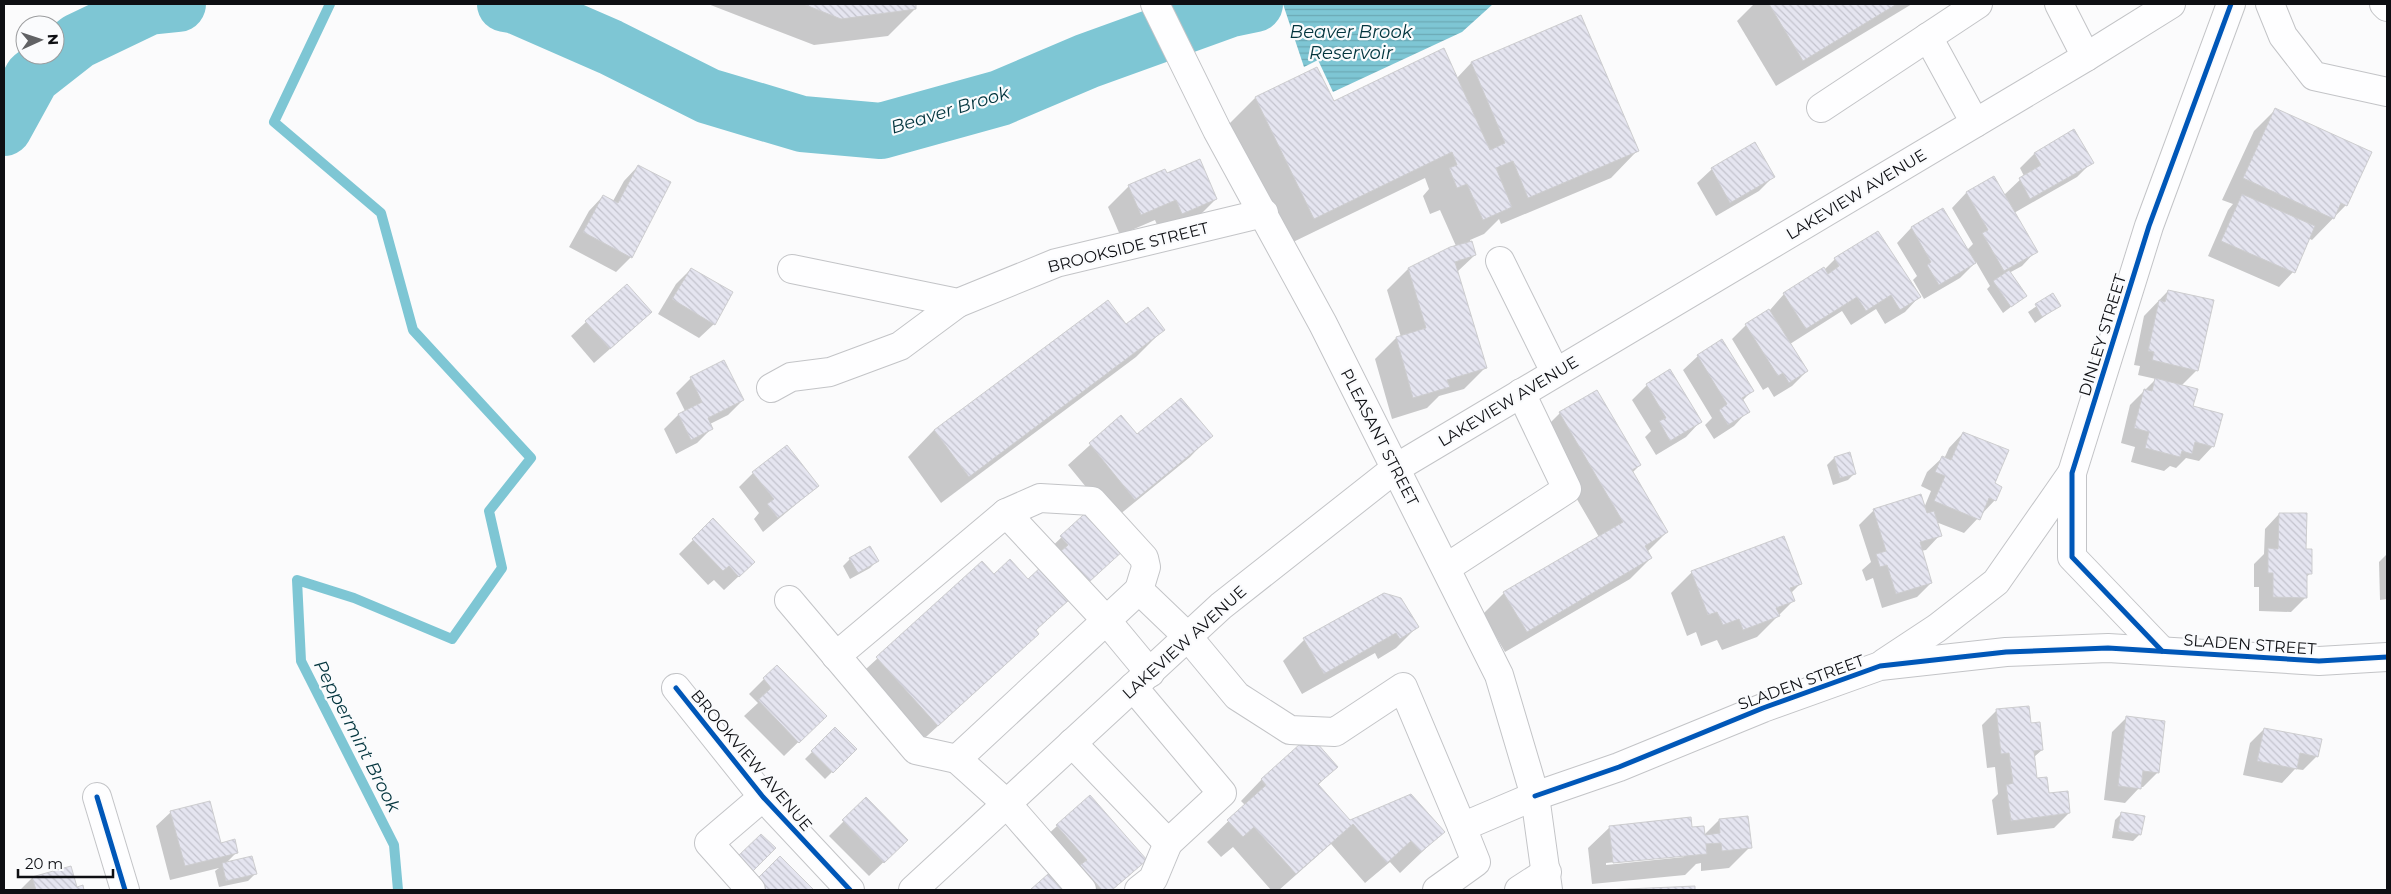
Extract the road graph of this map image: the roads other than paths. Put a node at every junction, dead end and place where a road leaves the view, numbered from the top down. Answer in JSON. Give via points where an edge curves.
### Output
{"nodes":[{"id":1,"x":1978,"y":4,"type":"edge"},
{"id":2,"x":2059,"y":4,"type":"edge"},
{"id":3,"x":2171,"y":4,"type":"edge"},
{"id":4,"x":2231,"y":4,"type":"edge"},
{"id":5,"x":2270,"y":4,"type":"edge"},
{"id":6,"x":2384,"y":4,"type":"edge"},
{"id":7,"x":1155,"y":5,"type":"edge"},
{"id":8,"x":2387,"y":7,"type":"edge"},
{"id":9,"x":1928,"y":37,"type":"junction"},
{"id":10,"x":2086,"y":57,"type":"junction"},
{"id":11,"x":2387,"y":92,"type":"edge"},
{"id":12,"x":1821,"y":108,"type":"dead end"},
{"id":13,"x":1975,"y":123,"type":"junction"},
{"id":14,"x":1264,"y":213,"type":"junction"},
{"id":15,"x":1500,"y":261,"type":"dead end"},
{"id":16,"x":792,"y":269,"type":"dead end"},
{"id":17,"x":958,"y":303,"type":"junction"},
{"id":18,"x":1555,"y":372,"type":"junction"},
{"id":19,"x":770,"y":388,"type":"dead end"},
{"id":20,"x":1520,"y":393,"type":"junction"},
{"id":21,"x":1396,"y":468,"type":"junction"},
{"id":22,"x":2072,"y":473,"type":"junction"},
{"id":23,"x":1006,"y":513,"type":"junction"},
{"id":24,"x":1446,"y":568,"type":"junction"},
{"id":25,"x":1139,"y":590,"type":"junction"},
{"id":26,"x":789,"y":600,"type":"dead end"},
{"id":27,"x":1106,"y":620,"type":"junction"},
{"id":28,"x":1188,"y":637,"type":"junction"},
{"id":29,"x":2162,"y":651,"type":"junction"},
{"id":30,"x":836,"y":656,"type":"junction"},
{"id":31,"x":2387,"y":657,"type":"edge"},
{"id":32,"x":1880,"y":666,"type":"junction"},
{"id":33,"x":1141,"y":680,"type":"junction"},
{"id":34,"x":676,"y":688,"type":"dead end"},
{"id":35,"x":1072,"y":743,"type":"junction"},
{"id":36,"x":957,"y":759,"type":"junction"},
{"id":37,"x":1535,"y":796,"type":"junction"},
{"id":38,"x":97,"y":797,"type":"dead end"},
{"id":39,"x":763,"y":797,"type":"junction"},
{"id":40,"x":1007,"y":804,"type":"junction"},
{"id":41,"x":1462,"y":828,"type":"junction"},
{"id":42,"x":1168,"y":843,"type":"junction"},
{"id":43,"x":1548,"y":881,"type":"edge"},
{"id":44,"x":125,"y":890,"type":"edge"},
{"id":45,"x":751,"y":890,"type":"edge"},
{"id":46,"x":850,"y":890,"type":"edge"},
{"id":47,"x":913,"y":890,"type":"edge"},
{"id":48,"x":1082,"y":890,"type":"edge"},
{"id":49,"x":1139,"y":890,"type":"edge"},
{"id":50,"x":1437,"y":890,"type":"edge"},
{"id":51,"x":1519,"y":890,"type":"edge"}],
"edges":[{"from":1,"to":9,"type":"main road"},
{"from":2,"to":10,"type":"main road"},
{"from":3,"to":10,"type":"main road","name":"LAKEVIEW AVENUE"},
{"from":4,"to":22,"type":"main road","name":"DINLEY STREET","via":[[2149,226]]},
{"from":5,"to":11,"type":"main road","via":[[2283,36],[2314,76]]},
{"from":6,"to":8,"type":"main road"},
{"from":7,"to":14,"type":"main road","name":"PLEASANT STREET","via":[[1217,130]]},
{"from":9,"to":12,"type":"main road"},
{"from":9,"to":13,"type":"main road"},
{"from":10,"to":13,"type":"main road","name":"LAKEVIEW AVENUE"},
{"from":13,"to":18,"type":"main road","name":"LAKEVIEW AVENUE"},
{"from":14,"to":17,"type":"main road","name":"BROOKSIDE STREET","via":[[1056,263]]},
{"from":14,"to":21,"type":"main road","name":"PLEASANT STREET"},
{"from":15,"to":18,"type":"main road"},
{"from":16,"to":17,"type":"main road"},
{"from":17,"to":19,"type":"main road","name":"BROOKSIDE STREET","via":[[900,346],[830,372],[792,377]]},
{"from":18,"to":20,"type":"main road","name":"LAKEVIEW AVENUE"},
{"from":20,"to":21,"type":"main road","name":"LAKEVIEW AVENUE"},
{"from":20,"to":24,"type":"main road","via":[[1567,489]]},
{"from":21,"to":24,"type":"main road","name":"PLEASANT STREET"},
{"from":21,"to":28,"type":"main road","name":"LAKEVIEW AVENUE","via":[[1221,606]]},
{"from":22,"to":29,"type":"main road","name":"DINLEY STREET","via":[[2072,557]]},
{"from":22,"to":32,"type":"main road","name":"DINLEY STREET","via":[[1996,582],[1937,628]]},
{"from":23,"to":25,"type":"main road","via":[[1040,498],[1092,501],[1144,558],[1146,567]]},
{"from":23,"to":27,"type":"main road"},
{"from":23,"to":30,"type":"main road"},
{"from":24,"to":37,"type":"main road","name":"PLEASANT STREET","via":[[1499,675]]},
{"from":25,"to":27,"type":"main road"},
{"from":25,"to":28,"type":"main road"},
{"from":26,"to":30,"type":"main road"},
{"from":27,"to":33,"type":"main road"},
{"from":27,"to":36,"type":"main road"},
{"from":28,"to":33,"type":"main road","name":"LAKEVIEW AVENUE"},
{"from":28,"to":41,"type":"main road","via":[[1236,696],[1290,730],[1335,732],[1403,687]]},
{"from":29,"to":31,"type":"main road","name":"SLADEN STREET","via":[[2319,661]]},
{"from":29,"to":32,"type":"main road","name":"SLADEN STREET","via":[[2108,648],[2006,652]]},
{"from":30,"to":36,"type":"main road","via":[[916,750]]},
{"from":32,"to":37,"type":"main road","name":"SLADEN STREET"},
{"from":33,"to":35,"type":"main road","name":"LAKEVIEW AVENUE"},
{"from":33,"to":42,"type":"main road","via":[[1222,793]]},
{"from":34,"to":39,"type":"main road","name":"BROOKVIEW AVENUE"},
{"from":35,"to":40,"type":"main road","name":"LAKEVIEW AVENUE"},
{"from":35,"to":42,"type":"main road"},
{"from":36,"to":40,"type":"main road"},
{"from":37,"to":41,"type":"main road","name":"SLADEN STREET"},
{"from":37,"to":43,"type":"main road","name":"PLEASANT STREET"},
{"from":38,"to":44,"type":"main road"},
{"from":39,"to":45,"type":"main road","via":[[709,843]]},
{"from":39,"to":46,"type":"main road","name":"BROOKVIEW AVENUE"},
{"from":40,"to":47,"type":"main road","name":"LAKEVIEW AVENUE"},
{"from":40,"to":48,"type":"main road"},
{"from":41,"to":50,"type":"main road","via":[[1476,862]]},
{"from":42,"to":49,"type":"main road","via":[[1154,879]]},
{"from":43,"to":51,"type":"main road"}]}
